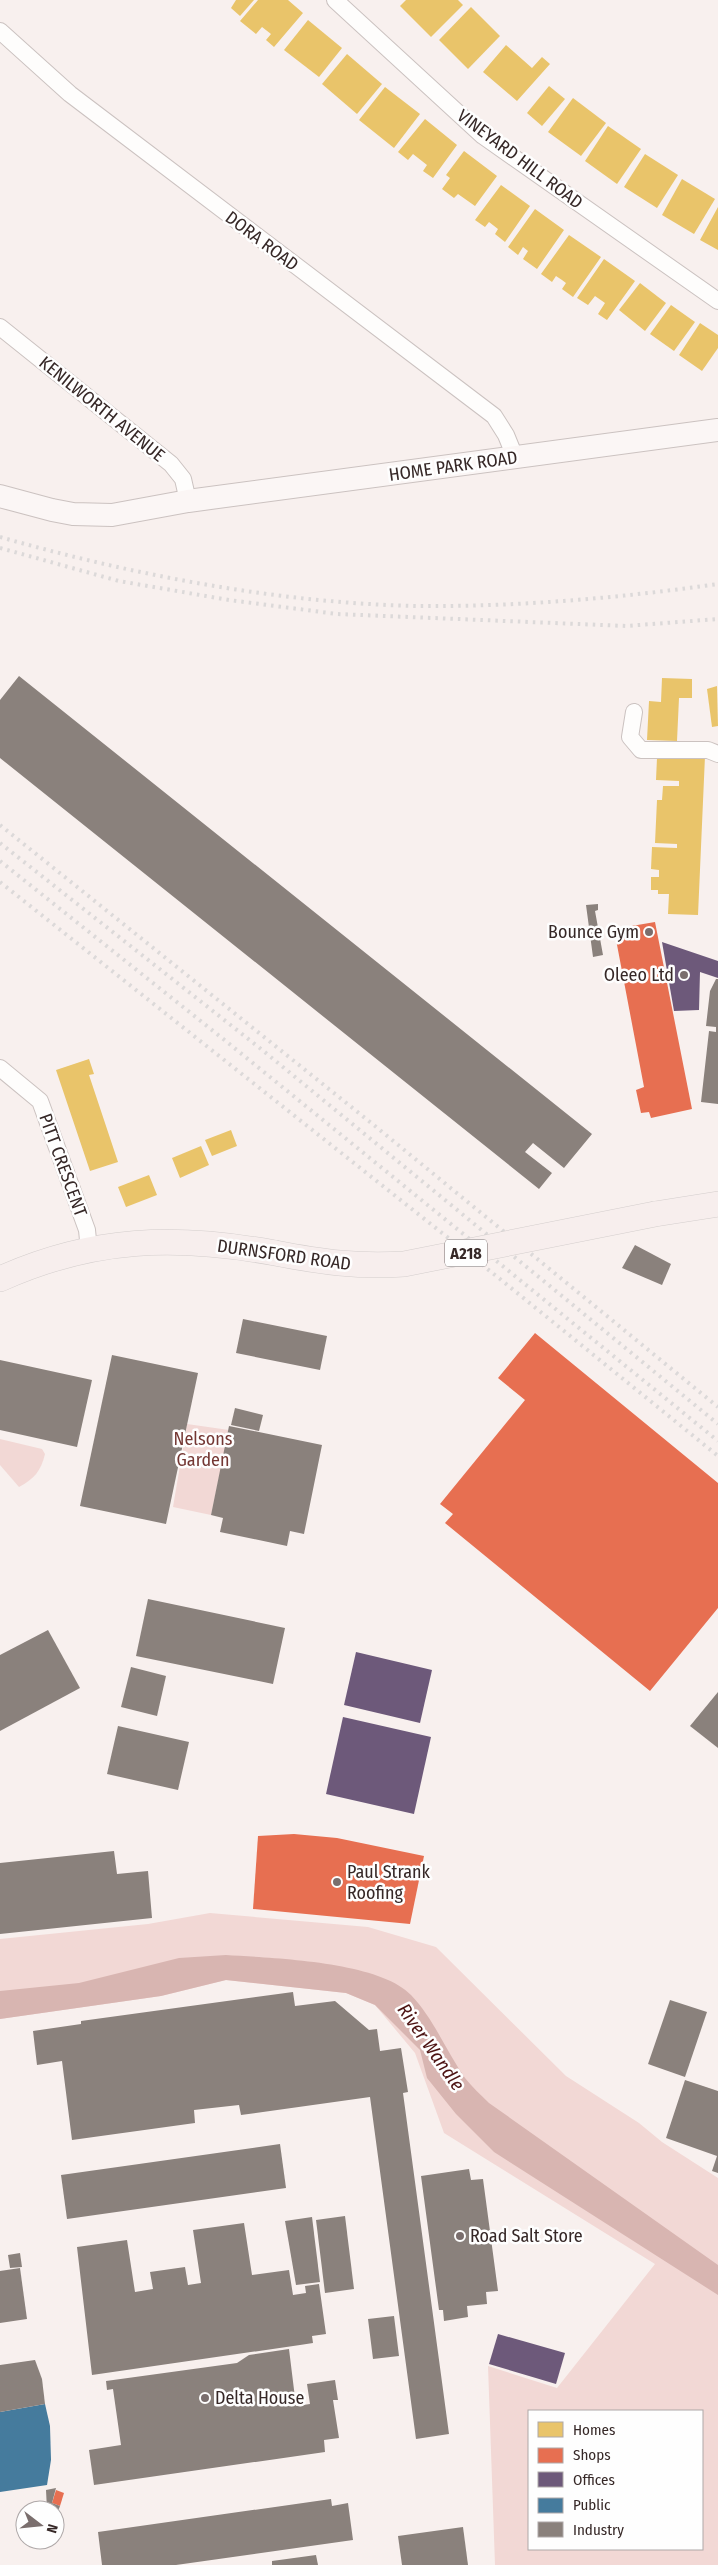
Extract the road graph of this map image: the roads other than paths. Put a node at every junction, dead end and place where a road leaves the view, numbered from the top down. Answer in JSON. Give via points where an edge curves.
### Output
{"nodes":[{"id":1,"x":334,"y":0,"type":"edge"},
{"id":2,"x":0,"y":31,"type":"edge"},
{"id":3,"x":718,"y":301,"type":"edge"},
{"id":4,"x":0,"y":328,"type":"edge"},
{"id":5,"x":718,"y":430,"type":"edge"},
{"id":6,"x":515,"y":457,"type":"junction"},
{"id":7,"x":0,"y":496,"type":"edge"},
{"id":8,"x":188,"y":501,"type":"junction"},
{"id":9,"x":634,"y":712,"type":"dead end"},
{"id":10,"x":718,"y":754,"type":"edge"},
{"id":11,"x":0,"y":1068,"type":"edge"},
{"id":12,"x":718,"y":1204,"type":"edge"},
{"id":13,"x":89,"y":1250,"type":"junction"},
{"id":14,"x":0,"y":1280,"type":"edge"}],
"edges":[{"from":1,"to":3,"type":"street","name":"VINEYARD HILL ROAD","via":[[483,136]]},
{"from":2,"to":6,"type":"street","name":"DORA ROAD","via":[[70,94],[494,416]]},
{"from":4,"to":8,"type":"street","name":"KENILWORTH AVENUE","via":[[179,471]]},
{"from":5,"to":6,"type":"street","name":"HOME PARK ROAD"},
{"from":6,"to":8,"type":"street","name":"HOME PARK ROAD"},
{"from":7,"to":8,"type":"street","name":"HOME PARK ROAD","via":[[73,514],[112,515]]},
{"from":9,"to":10,"type":"street","via":[[630,737],[641,750],[708,750]]},
{"from":11,"to":13,"type":"street","name":"PITT CRESCENT","via":[[40,1101],[87,1230]]},
{"from":12,"to":13,"type":"main road","name":"DURNSFORD ROAD","number":"A218","bridge":true,"via":[[678,1209],[404,1264],[365,1266],[327,1263],[229,1244],[157,1241]]},
{"from":13,"to":14,"type":"main road","name":"DURNSFORD ROAD","number":"A218","via":[[38,1262]]}]}
